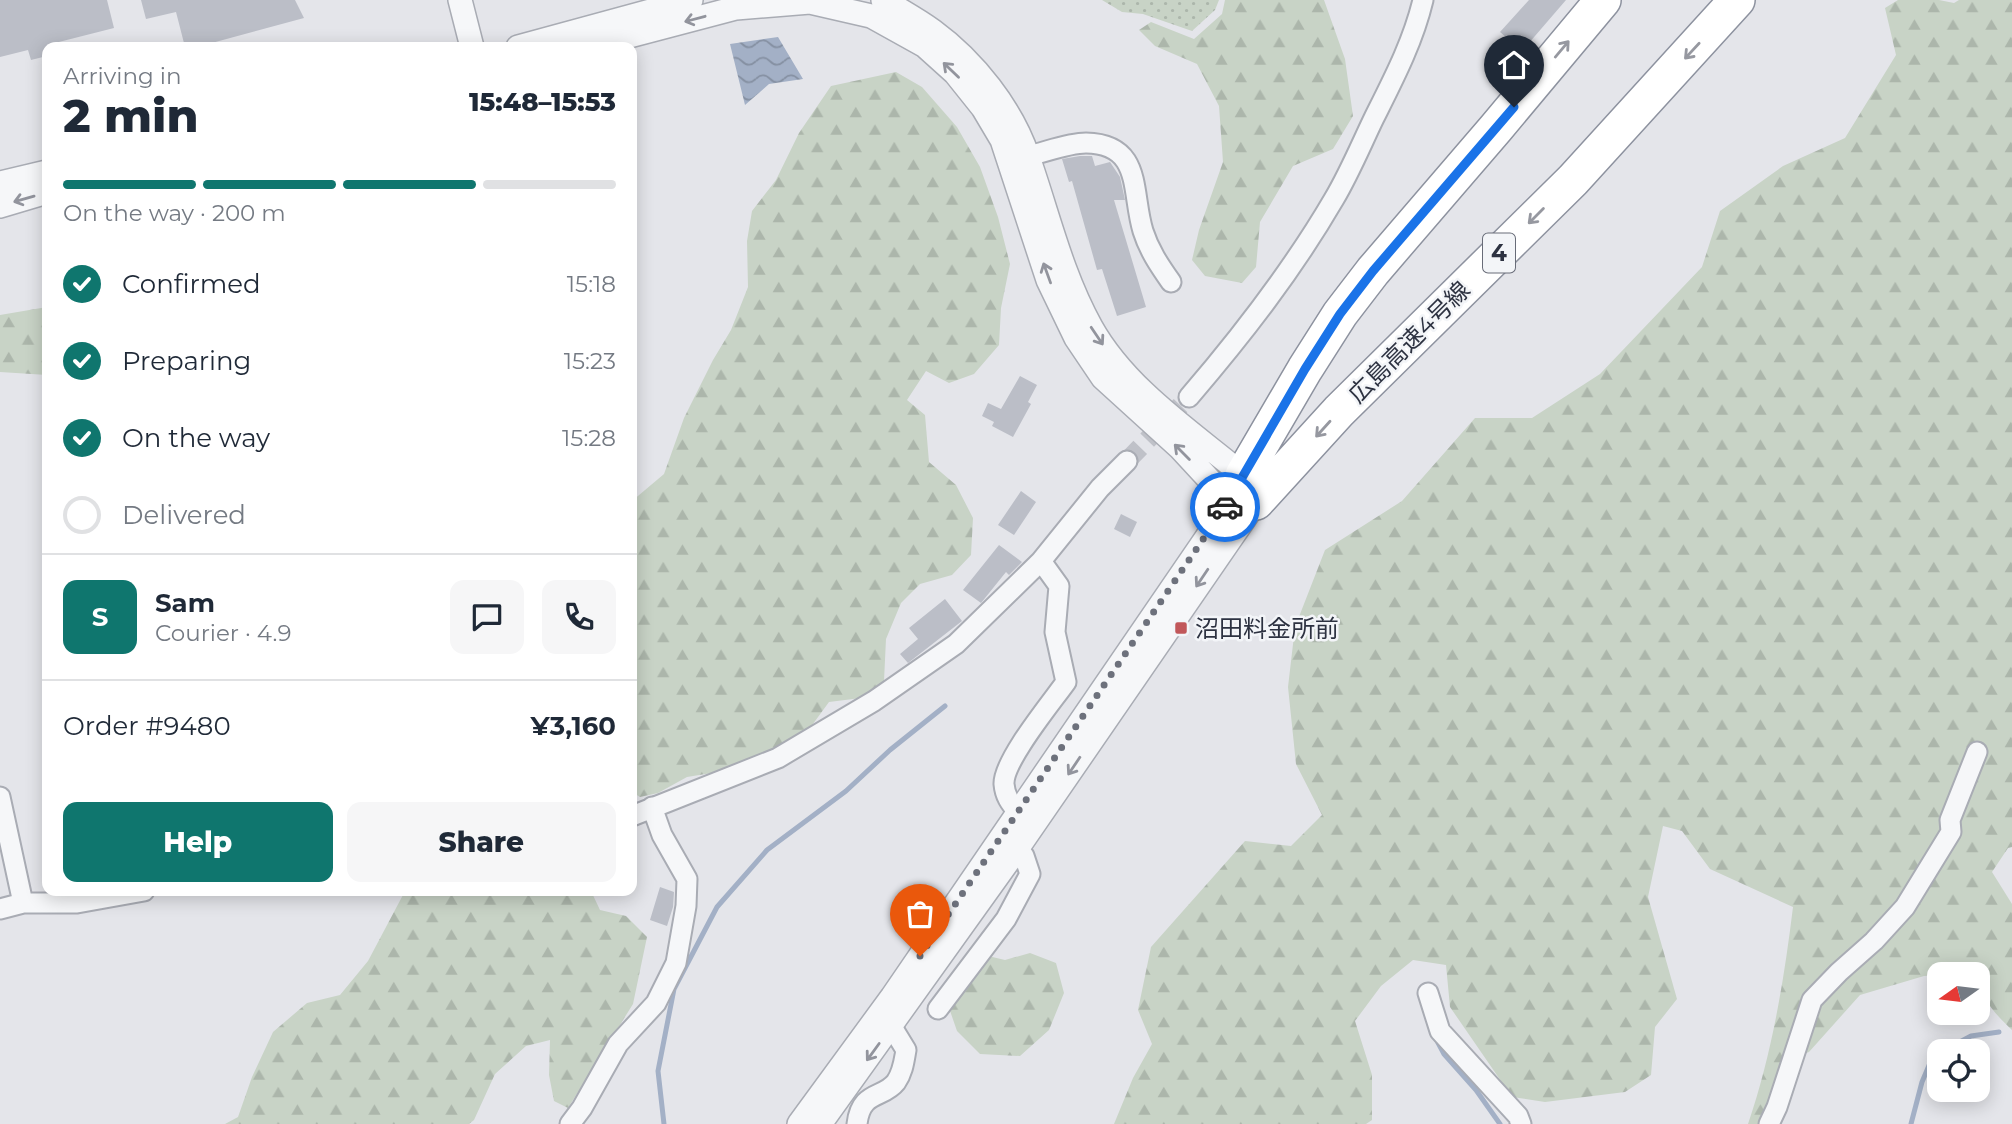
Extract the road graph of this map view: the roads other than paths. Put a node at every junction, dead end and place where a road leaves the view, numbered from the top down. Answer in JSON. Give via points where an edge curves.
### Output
{"nodes":[{"id":1,"x":460,"y":0,"type":"edge"},
{"id":2,"x":691,"y":0,"type":"edge"},
{"id":3,"x":883,"y":0,"type":"edge"},
{"id":4,"x":1423,"y":0,"type":"edge"},
{"id":5,"x":1603,"y":0,"type":"edge"},
{"id":6,"x":1737,"y":0,"type":"edge"},
{"id":7,"x":471,"y":42,"type":"edge"},
{"id":8,"x":536,"y":42,"type":"edge"},
{"id":9,"x":607,"y":42,"type":"edge"},
{"id":10,"x":1028,"y":156,"type":"junction"},
{"id":11,"x":42,"y":173,"type":"edge"},
{"id":12,"x":0,"y":183,"type":"edge"},
{"id":13,"x":42,"y":193,"type":"edge"},
{"id":14,"x":0,"y":206,"type":"edge"},
{"id":15,"x":1171,"y":282,"type":"dead end"},
{"id":16,"x":1189,"y":397,"type":"tunnel mouth"},
{"id":17,"x":1127,"y":461,"type":"tunnel mouth"},
{"id":18,"x":1242,"y":493,"type":"junction"},
{"id":19,"x":1041,"y":561,"type":"junction"},
{"id":20,"x":1977,"y":752,"type":"dead end"},
{"id":21,"x":0,"y":797,"type":"edge"},
{"id":22,"x":652,"y":807,"type":"junction"},
{"id":23,"x":1018,"y":812,"type":"junction"},
{"id":24,"x":637,"y":814,"type":"edge"},
{"id":25,"x":1017,"y":849,"type":"junction"},
{"id":26,"x":116,"y":896,"type":"edge"},
{"id":27,"x":23,"y":904,"type":"junction"},
{"id":28,"x":0,"y":909,"type":"edge"},
{"id":29,"x":1428,"y":992,"type":"dead end"},
{"id":30,"x":938,"y":1009,"type":"dead end"},
{"id":31,"x":892,"y":1027,"type":"junction"},
{"id":32,"x":570,"y":1124,"type":"edge"},
{"id":33,"x":799,"y":1124,"type":"edge"},
{"id":34,"x":820,"y":1124,"type":"edge"},
{"id":35,"x":857,"y":1124,"type":"edge"},
{"id":36,"x":1521,"y":1124,"type":"edge"},
{"id":37,"x":1769,"y":1124,"type":"edge"}],
"edges":[{"from":1,"to":7,"type":"street"},
{"from":2,"to":8,"type":"street"},
{"from":3,"to":10,"type":"street","via":[[933,31],[967,61],[998,98]]},
{"from":4,"to":16,"type":"street","via":[[1398,71],[1336,197],[1285,278]]},
{"from":18,"to":5,"type":"highway","one_way":true,"via":[[1326,336],[1373,271]]},
{"from":6,"to":18,"type":"highway","name":"広島高速4号線","number":"4","one_way":true,"via":[[1573,180],[1339,411]]},
{"from":18,"to":9,"type":"street","one_way":true,"via":[[1180,448],[1103,378],[1076,338],[1048,279],[1002,140],[956,73],[925,46],[871,16],[810,2],[736,8]]},
{"from":10,"to":15,"type":"street","via":[[1084,143],[1110,146],[1126,159],[1145,237]]},
{"from":10,"to":18,"type":"street","one_way":true,"via":[[1065,273],[1091,328],[1117,365]]},
{"from":11,"to":12,"type":"street"},
{"from":13,"to":14,"type":"street","one_way":true},
{"from":17,"to":19,"type":"street"},
{"from":18,"to":23,"type":"street"},
{"from":18,"to":25,"type":"street","one_way":true,"via":[[1222,548]]},
{"from":19,"to":22,"type":"street","via":[[956,644],[874,701],[778,758]]},
{"from":19,"to":23,"type":"street","via":[[1059,586],[1055,632],[1066,682],[1012,757],[1004,781],[1009,802]]},
{"from":20,"to":37,"type":"street","via":[[1950,820],[1951,832],[1905,907],[1812,1000]]},
{"from":21,"to":27,"type":"street"},
{"from":22,"to":24,"type":"street"},
{"from":22,"to":32,"type":"street","via":[[687,879],[676,963],[656,1003],[618,1044]]},
{"from":23,"to":33,"type":"street"},
{"from":25,"to":30,"type":"street","via":[[1030,874],[1006,919]]},
{"from":25,"to":31,"type":"street"},
{"from":26,"to":27,"type":"street","via":[[77,903]]},
{"from":27,"to":28,"type":"street"},
{"from":29,"to":36,"type":"street","via":[[1440,1031]]},
{"from":31,"to":34,"type":"street","one_way":true},
{"from":31,"to":35,"type":"street","via":[[906,1050],[902,1072],[894,1084],[866,1100]]}]}
